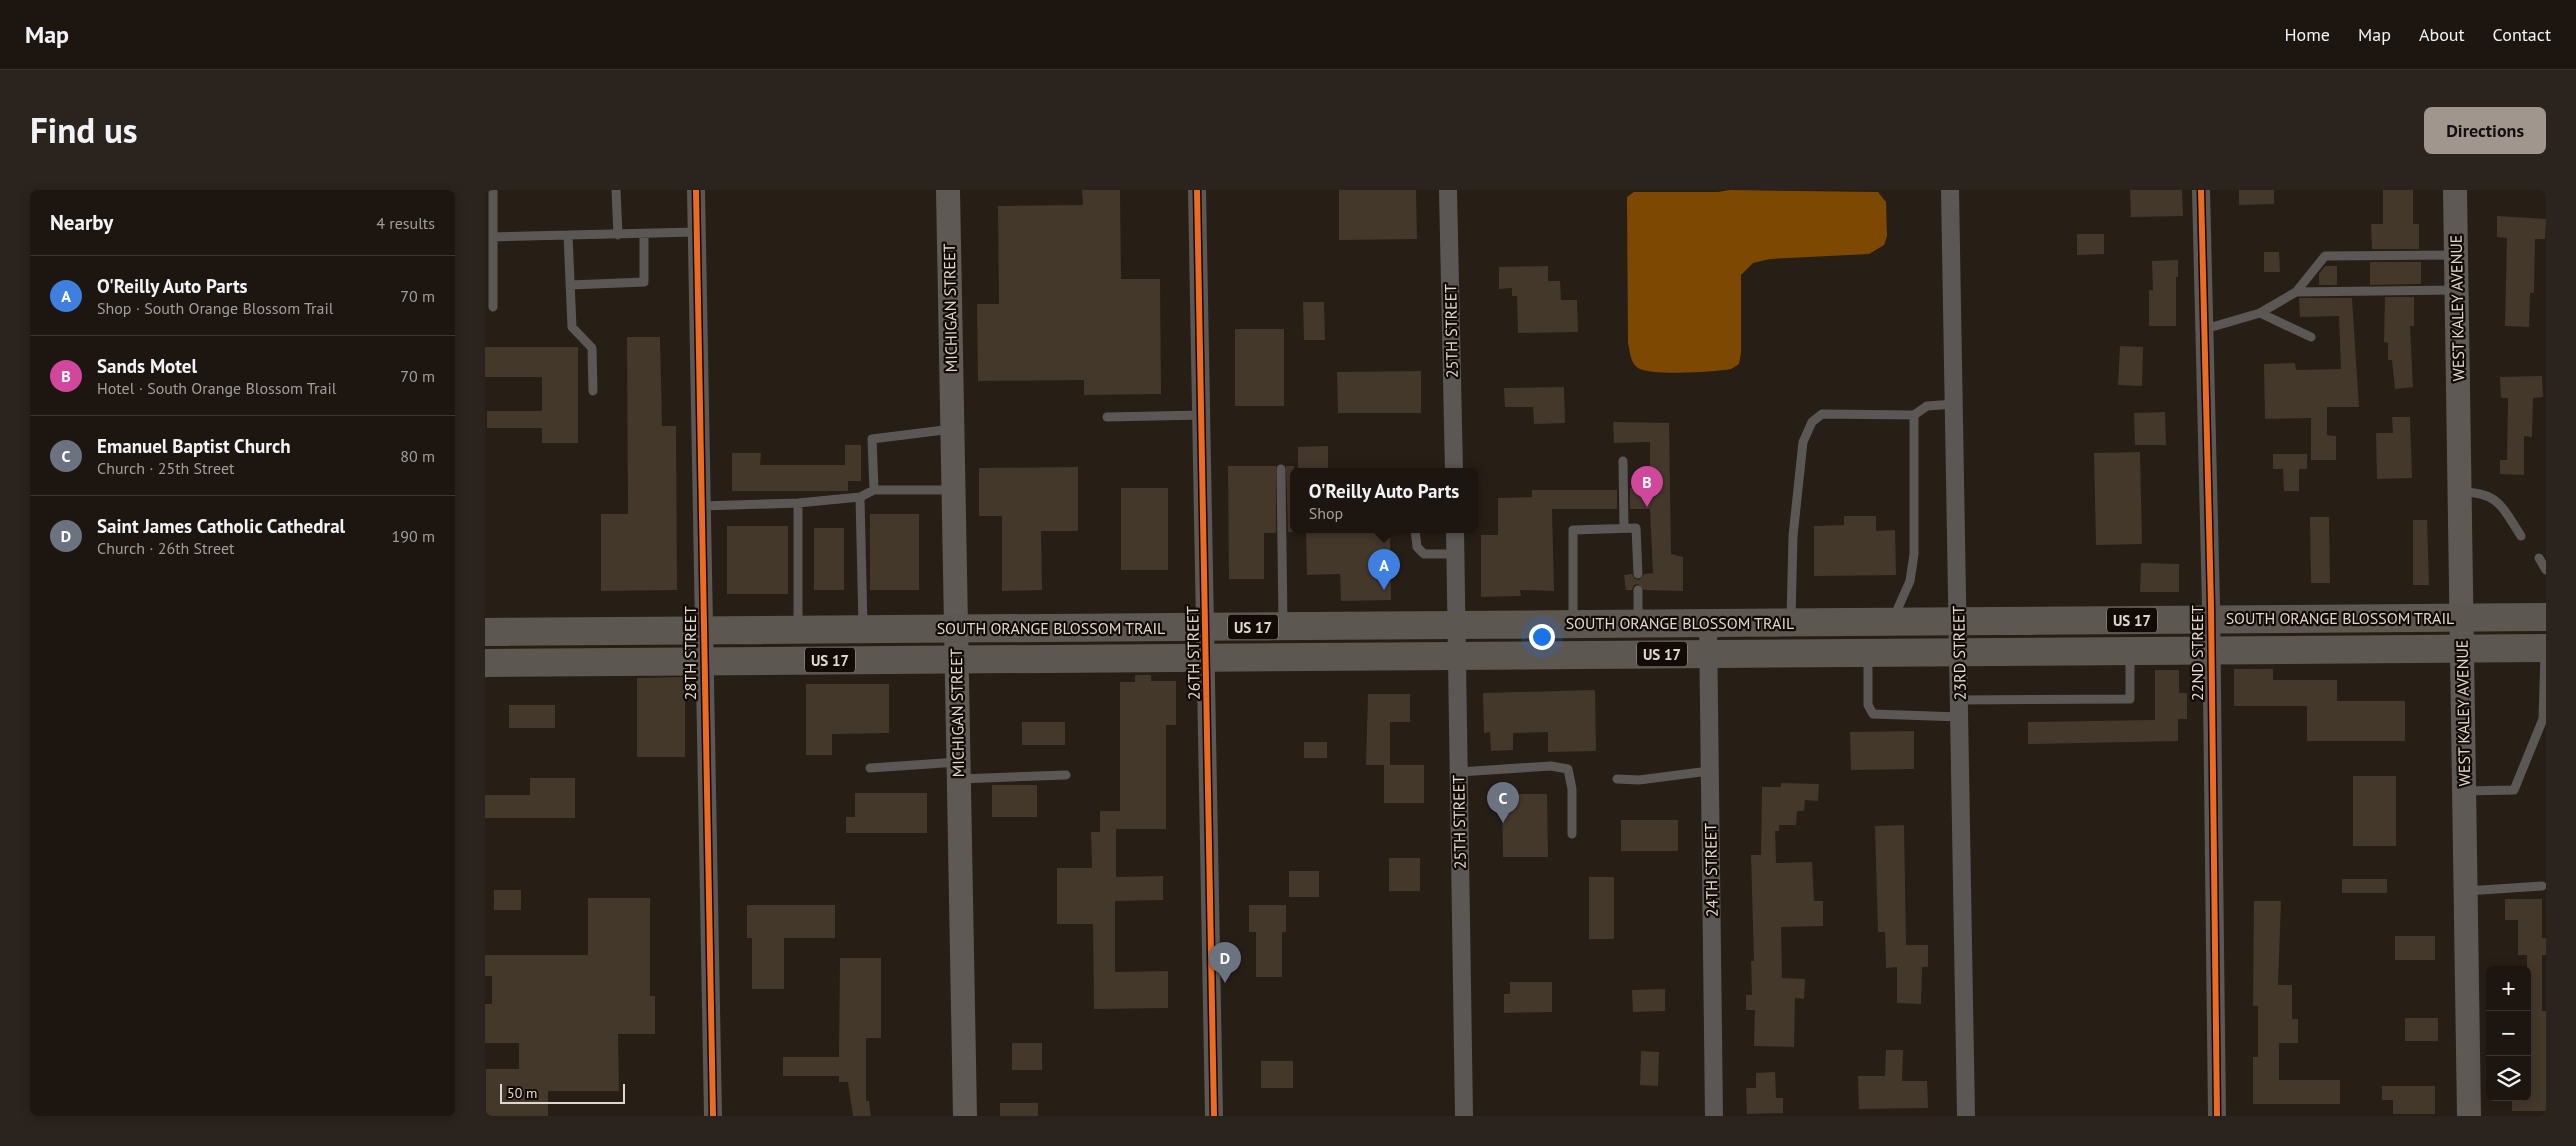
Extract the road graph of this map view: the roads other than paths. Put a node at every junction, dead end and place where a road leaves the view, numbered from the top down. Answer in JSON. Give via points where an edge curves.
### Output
{"nodes":[{"id":1,"x":493,"y":190,"type":"edge"},
{"id":2,"x":616,"y":190,"type":"edge"},
{"id":3,"x":696,"y":190,"type":"edge"},
{"id":4,"x":948,"y":190,"type":"edge"},
{"id":5,"x":1197,"y":190,"type":"edge"},
{"id":6,"x":1448,"y":190,"type":"edge"},
{"id":7,"x":1950,"y":190,"type":"edge"},
{"id":8,"x":2201,"y":190,"type":"edge"},
{"id":9,"x":2455,"y":190,"type":"edge"},
{"id":10,"x":697,"y":232,"type":"junction"},
{"id":11,"x":619,"y":234,"type":"junction"},
{"id":12,"x":644,"y":234,"type":"junction"},
{"id":13,"x":568,"y":235,"type":"junction"},
{"id":14,"x":493,"y":237,"type":"junction"},
{"id":15,"x":2456,"y":254,"type":"junction"},
{"id":16,"x":570,"y":284,"type":"junction"},
{"id":17,"x":2457,"y":290,"type":"junction"},
{"id":18,"x":2296,"y":292,"type":"junction"},
{"id":19,"x":493,"y":307,"type":"dead end"},
{"id":20,"x":2260,"y":313,"type":"junction"},
{"id":21,"x":2205,"y":329,"type":"junction"},
{"id":22,"x":2311,"y":337,"type":"dead end"},
{"id":23,"x":593,"y":391,"type":"dead end"},
{"id":24,"x":1954,"y":404,"type":"junction"},
{"id":25,"x":1914,"y":414,"type":"junction"},
{"id":26,"x":1202,"y":415,"type":"junction"},
{"id":27,"x":1107,"y":417,"type":"dead end"},
{"id":28,"x":952,"y":430,"type":"junction"},
{"id":29,"x":1623,"y":461,"type":"dead end"},
{"id":30,"x":1454,"y":468,"type":"edge"},
{"id":31,"x":1281,"y":470,"type":"dead end"},
{"id":32,"x":874,"y":490,"type":"junction"},
{"id":33,"x":954,"y":490,"type":"junction"},
{"id":34,"x":2460,"y":492,"type":"junction"},
{"id":35,"x":860,"y":498,"type":"junction"},
{"id":36,"x":798,"y":503,"type":"junction"},
{"id":37,"x":702,"y":506,"type":"junction"},
{"id":38,"x":1624,"y":528,"type":"junction"},
{"id":39,"x":1415,"y":533,"type":"edge"},
{"id":40,"x":1455,"y":533,"type":"edge"},
{"id":41,"x":2521,"y":536,"type":"dead end"},
{"id":42,"x":1456,"y":554,"type":"junction"},
{"id":43,"x":2539,"y":558,"type":"dead end"},
{"id":44,"x":2546,"y":570,"type":"edge"},
{"id":45,"x":1638,"y":574,"type":"dead end"},
{"id":46,"x":1638,"y":590,"type":"dead end"},
{"id":47,"x":2546,"y":616,"type":"edge"},
{"id":48,"x":2462,"y":618,"type":"junction"},
{"id":49,"x":2211,"y":619,"type":"junction"},
{"id":50,"x":1959,"y":621,"type":"junction"},
{"id":51,"x":1898,"y":622,"type":"junction"},
{"id":52,"x":1708,"y":623,"type":"junction"},
{"id":53,"x":1791,"y":623,"type":"junction"},
{"id":54,"x":1573,"y":624,"type":"junction"},
{"id":55,"x":1639,"y":624,"type":"junction"},
{"id":56,"x":1457,"y":625,"type":"junction"},
{"id":57,"x":1283,"y":626,"type":"junction"},
{"id":58,"x":1207,"y":627,"type":"junction"},
{"id":59,"x":956,"y":628,"type":"junction"},
{"id":60,"x":863,"y":629,"type":"junction"},
{"id":61,"x":798,"y":630,"type":"junction"},
{"id":62,"x":704,"y":631,"type":"junction"},
{"id":63,"x":485,"y":632,"type":"edge"},
{"id":64,"x":2462,"y":648,"type":"junction"},
{"id":65,"x":2546,"y":648,"type":"edge"},
{"id":66,"x":2210,"y":650,"type":"junction"},
{"id":67,"x":2129,"y":651,"type":"junction"},
{"id":68,"x":1868,"y":653,"type":"junction"},
{"id":69,"x":1959,"y":653,"type":"junction"},
{"id":70,"x":1708,"y":654,"type":"junction"},
{"id":71,"x":1207,"y":656,"type":"junction"},
{"id":72,"x":1457,"y":656,"type":"junction"},
{"id":73,"x":957,"y":659,"type":"junction"},
{"id":74,"x":703,"y":661,"type":"junction"},
{"id":75,"x":485,"y":662,"type":"edge"},
{"id":76,"x":1959,"y":708,"type":"junction"},
{"id":77,"x":2544,"y":719,"type":"edge"},
{"id":78,"x":869,"y":768,"type":"dead end"},
{"id":79,"x":959,"y":770,"type":"junction"},
{"id":80,"x":1459,"y":772,"type":"junction"},
{"id":81,"x":1709,"y":772,"type":"junction"},
{"id":82,"x":1066,"y":775,"type":"dead end"},
{"id":83,"x":1617,"y":779,"type":"dead end"},
{"id":84,"x":2464,"y":791,"type":"junction"},
{"id":85,"x":1572,"y":834,"type":"dead end"},
{"id":86,"x":2541,"y":886,"type":"dead end"},
{"id":87,"x":2465,"y":891,"type":"junction"},
{"id":88,"x":713,"y":1116,"type":"edge"},
{"id":89,"x":965,"y":1116,"type":"edge"},
{"id":90,"x":1214,"y":1116,"type":"edge"},
{"id":91,"x":1464,"y":1116,"type":"edge"},
{"id":92,"x":1714,"y":1116,"type":"edge"},
{"id":93,"x":1966,"y":1116,"type":"edge"},
{"id":94,"x":2217,"y":1116,"type":"edge"},
{"id":95,"x":2469,"y":1116,"type":"edge"}],
"edges":[{"from":1,"to":14,"type":"lane"},
{"from":2,"to":11,"type":"lane"},
{"from":3,"to":10,"type":"street","name":"28TH STREET"},
{"from":4,"to":28,"type":"street","name":"MICHIGAN STREET"},
{"from":5,"to":26,"type":"street","name":"26TH STREET"},
{"from":6,"to":30,"type":"street","name":"25TH STREET"},
{"from":7,"to":24,"type":"street","name":"23RD STREET"},
{"from":8,"to":21,"type":"street","name":"22ND STREET"},
{"from":9,"to":15,"type":"street","name":"WEST KALEY AVENUE"},
{"from":10,"to":12,"type":"lane"},
{"from":10,"to":37,"type":"street","name":"28TH STREET"},
{"from":11,"to":12,"type":"lane"},
{"from":11,"to":13,"type":"lane"},
{"from":12,"to":16,"type":"lane","via":[[644,282]]},
{"from":13,"to":14,"type":"lane"},
{"from":13,"to":16,"type":"lane"},
{"from":14,"to":19,"type":"lane"},
{"from":15,"to":17,"type":"street","name":"WEST KALEY AVENUE"},
{"from":15,"to":18,"type":"lane","via":[[2325,256]]},
{"from":16,"to":23,"type":"lane","via":[[572,328],[592,348]]},
{"from":17,"to":18,"type":"lane"},
{"from":17,"to":34,"type":"street","name":"WEST KALEY AVENUE"},
{"from":18,"to":20,"type":"lane"},
{"from":20,"to":21,"type":"lane"},
{"from":20,"to":22,"type":"lane"},
{"from":21,"to":49,"type":"street","name":"22ND STREET"},
{"from":24,"to":25,"type":"lane","via":[[1927,406]]},
{"from":24,"to":50,"type":"street","name":"23RD STREET"},
{"from":25,"to":51,"type":"lane","via":[[1914,554],[1911,581],[1898,608]]},
{"from":25,"to":53,"type":"lane","via":[[1821,414],[1812,422],[1803,442],[1795,517]]},
{"from":26,"to":27,"type":"lane"},
{"from":26,"to":58,"type":"street","name":"26TH STREET"},
{"from":28,"to":32,"type":"lane","via":[[872,439]]},
{"from":28,"to":33,"type":"street","name":"MICHIGAN STREET"},
{"from":29,"to":38,"type":"lane"},
{"from":31,"to":57,"type":"lane"},
{"from":32,"to":33,"type":"lane"},
{"from":32,"to":35,"type":"lane"},
{"from":33,"to":59,"type":"street","name":"MICHIGAN STREET"},
{"from":34,"to":41,"type":"lane","via":[[2490,495]]},
{"from":34,"to":48,"type":"street","name":"WEST KALEY AVENUE"},
{"from":35,"to":36,"type":"lane"},
{"from":35,"to":60,"type":"lane"},
{"from":36,"to":37,"type":"lane"},
{"from":36,"to":61,"type":"lane"},
{"from":37,"to":62,"type":"street","name":"28TH STREET"},
{"from":38,"to":45,"type":"lane","via":[[1636,528]]},
{"from":38,"to":54,"type":"lane","via":[[1573,530]]},
{"from":39,"to":42,"type":"lane","via":[[1417,547],[1424,554]]},
{"from":40,"to":42,"type":"street","name":"25TH STREET"},
{"from":42,"to":56,"type":"street","name":"25TH STREET"},
{"from":43,"to":44,"type":"lane"},
{"from":46,"to":55,"type":"lane"},
{"from":47,"to":48,"type":"main road","name":"SOUTH ORANGE BLOSSOM TRAIL","number":"US 17"},
{"from":48,"to":49,"type":"main road","name":"SOUTH ORANGE BLOSSOM TRAIL","number":"US 17"},
{"from":48,"to":64,"type":"street","name":"WEST KALEY AVENUE"},
{"from":49,"to":50,"type":"main road","name":"SOUTH ORANGE BLOSSOM TRAIL","number":"US 17"},
{"from":49,"to":66,"type":"street","name":"22ND STREET"},
{"from":50,"to":51,"type":"main road","name":"SOUTH ORANGE BLOSSOM TRAIL","number":"US 17"},
{"from":50,"to":69,"type":"street","name":"23RD STREET"},
{"from":51,"to":53,"type":"main road","name":"SOUTH ORANGE BLOSSOM TRAIL","number":"US 17"},
{"from":52,"to":53,"type":"main road","name":"SOUTH ORANGE BLOSSOM TRAIL","number":"US 17"},
{"from":52,"to":55,"type":"main road","name":"SOUTH ORANGE BLOSSOM TRAIL","number":"US 17"},
{"from":52,"to":70,"type":"street","name":"24TH STREET"},
{"from":54,"to":55,"type":"main road","name":"SOUTH ORANGE BLOSSOM TRAIL","number":"US 17"},
{"from":54,"to":56,"type":"main road","name":"SOUTH ORANGE BLOSSOM TRAIL","number":"US 17"},
{"from":56,"to":57,"type":"main road","name":"SOUTH ORANGE BLOSSOM TRAIL","number":"US 17"},
{"from":56,"to":72,"type":"street","name":"25TH STREET"},
{"from":57,"to":58,"type":"main road","name":"SOUTH ORANGE BLOSSOM TRAIL","number":"US 17"},
{"from":58,"to":59,"type":"main road","name":"SOUTH ORANGE BLOSSOM TRAIL","number":"US 17"},
{"from":58,"to":71,"type":"street","name":"26TH STREET"},
{"from":59,"to":60,"type":"main road","name":"SOUTH ORANGE BLOSSOM TRAIL","number":"US 17"},
{"from":59,"to":73,"type":"street","name":"MICHIGAN STREET"},
{"from":60,"to":61,"type":"main road","name":"SOUTH ORANGE BLOSSOM TRAIL","number":"US 17"},
{"from":61,"to":62,"type":"main road","name":"SOUTH ORANGE BLOSSOM TRAIL","number":"US 17"},
{"from":62,"to":63,"type":"main road","name":"SOUTH ORANGE BLOSSOM TRAIL","number":"US 17"},
{"from":62,"to":74,"type":"street","name":"28TH STREET"},
{"from":64,"to":65,"type":"main road","name":"SOUTH ORANGE BLOSSOM TRAIL","number":"US 17"},
{"from":64,"to":66,"type":"main road","name":"SOUTH ORANGE BLOSSOM TRAIL","number":"US 17"},
{"from":64,"to":84,"type":"street","name":"WEST KALEY AVENUE"},
{"from":65,"to":77,"type":"lane"},
{"from":66,"to":67,"type":"main road","name":"SOUTH ORANGE BLOSSOM TRAIL","number":"US 17"},
{"from":66,"to":94,"type":"street","name":"22ND STREET"},
{"from":67,"to":69,"type":"main road","name":"SOUTH ORANGE BLOSSOM TRAIL","number":"US 17"},
{"from":67,"to":76,"type":"lane","via":[[2130,699]]},
{"from":68,"to":69,"type":"main road","name":"SOUTH ORANGE BLOSSOM TRAIL","number":"US 17"},
{"from":68,"to":70,"type":"main road","name":"SOUTH ORANGE BLOSSOM TRAIL","number":"US 17"},
{"from":68,"to":76,"type":"lane","via":[[1868,705],[1873,714]]},
{"from":69,"to":76,"type":"street","name":"23RD STREET"},
{"from":70,"to":72,"type":"main road","name":"SOUTH ORANGE BLOSSOM TRAIL","number":"US 17"},
{"from":70,"to":81,"type":"street","name":"24TH STREET"},
{"from":71,"to":72,"type":"main road","name":"SOUTH ORANGE BLOSSOM TRAIL","number":"US 17"},
{"from":71,"to":73,"type":"main road","name":"SOUTH ORANGE BLOSSOM TRAIL","number":"US 17"},
{"from":71,"to":90,"type":"street","name":"26TH STREET"},
{"from":72,"to":80,"type":"street","name":"25TH STREET"},
{"from":73,"to":74,"type":"main road","name":"SOUTH ORANGE BLOSSOM TRAIL","number":"US 17"},
{"from":73,"to":79,"type":"street","name":"MICHIGAN STREET"},
{"from":74,"to":75,"type":"main road","name":"SOUTH ORANGE BLOSSOM TRAIL","number":"US 17"},
{"from":74,"to":88,"type":"street","name":"28TH STREET"},
{"from":76,"to":93,"type":"street","name":"23RD STREET"},
{"from":77,"to":84,"type":"lane","via":[[2514,790]]},
{"from":78,"to":79,"type":"lane"},
{"from":79,"to":82,"type":"lane"},
{"from":79,"to":89,"type":"street","name":"MICHIGAN STREET"},
{"from":80,"to":85,"type":"lane","via":[[1551,766],[1568,769],[1572,789]]},
{"from":80,"to":91,"type":"street","name":"25TH STREET"},
{"from":81,"to":83,"type":"lane","via":[[1639,780]]},
{"from":81,"to":92,"type":"street","name":"24TH STREET"},
{"from":84,"to":87,"type":"street","name":"WEST KALEY AVENUE"},
{"from":86,"to":87,"type":"lane"},
{"from":87,"to":95,"type":"street","name":"WEST KALEY AVENUE"}]}
